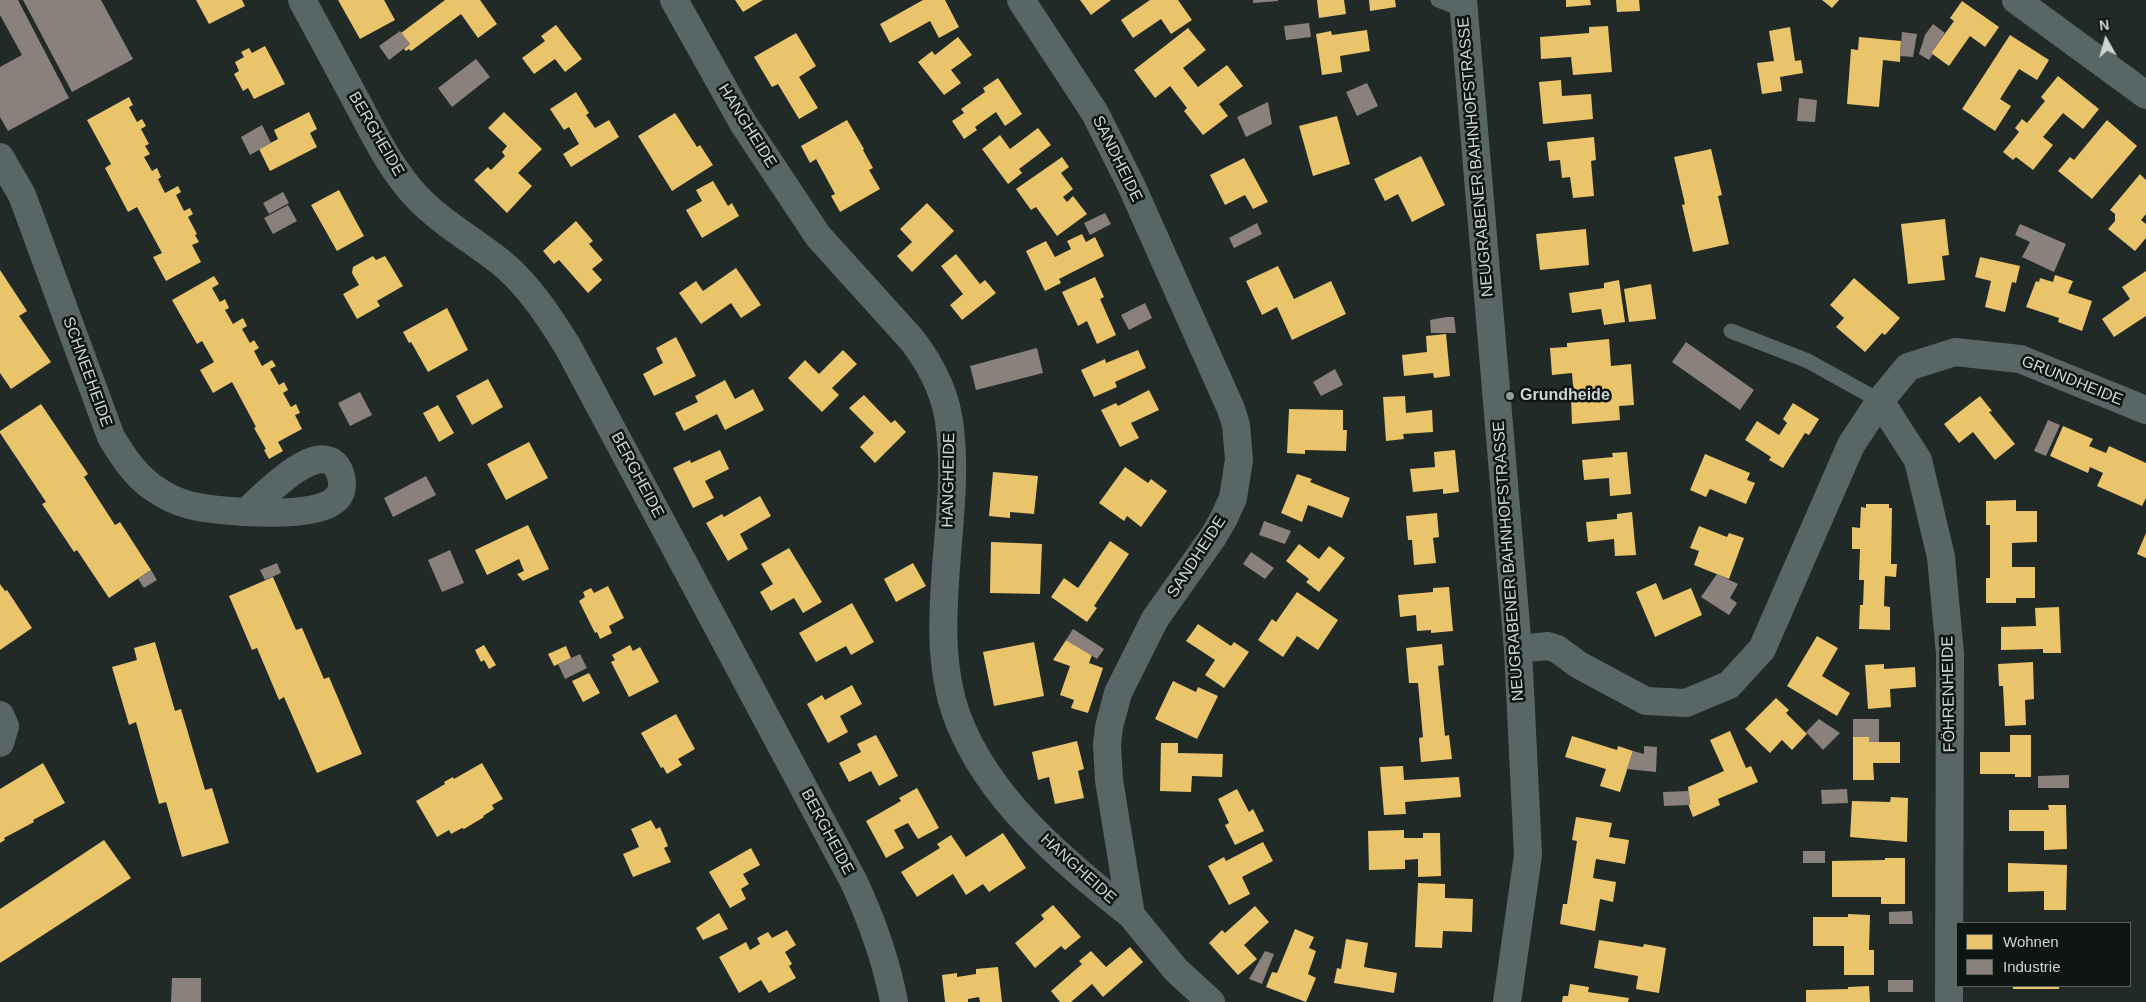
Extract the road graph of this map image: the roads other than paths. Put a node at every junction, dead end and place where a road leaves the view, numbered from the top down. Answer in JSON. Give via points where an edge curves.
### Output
{"nodes":[{"id":1,"x":302,"y":0,"type":"edge"},
{"id":2,"x":674,"y":0,"type":"edge"},
{"id":3,"x":1020,"y":0,"type":"edge"},
{"id":4,"x":1438,"y":0,"type":"edge"},
{"id":5,"x":2016,"y":0,"type":"edge"},
{"id":6,"x":1464,"y":5,"type":"edge"},
{"id":7,"x":2146,"y":95,"type":"edge"},
{"id":8,"x":0,"y":157,"type":"edge"},
{"id":9,"x":1731,"y":331,"type":"dead end"},
{"id":10,"x":1880,"y":401,"type":"junction"},
{"id":11,"x":2146,"y":410,"type":"edge"},
{"id":12,"x":246,"y":512,"type":"dead end"},
{"id":13,"x":1518,"y":649,"type":"junction"},
{"id":14,"x":0,"y":715,"type":"edge"},
{"id":15,"x":0,"y":742,"type":"edge"},
{"id":16,"x":1131,"y":916,"type":"junction"},
{"id":17,"x":894,"y":1002,"type":"edge"},
{"id":18,"x":1212,"y":1002,"type":"edge"},
{"id":19,"x":1507,"y":1002,"type":"edge"},
{"id":20,"x":1949,"y":1002,"type":"edge"}],
"edges":[{"from":1,"to":17,"type":"street","name":"BERGHEIDE","via":[[397,174],[417,198],[509,271],[548,315],[568,347],[854,882],[872,919]]},
{"from":2,"to":16,"type":"street","name":"HANGHEIDE","via":[[743,122],[818,236],[912,340],[937,380],[950,428],[952,458],[945,598],[946,664],[950,690],[969,743],[1019,814],[1067,863]]},
{"from":3,"to":16,"type":"street","name":"SANDHEIDE","via":[[1095,113],[1131,185],[1231,409],[1239,443],[1237,480],[1224,518],[1155,619],[1113,707],[1107,764]]},
{"from":4,"to":6,"type":"lane"},
{"from":5,"to":7,"type":"street"},
{"from":6,"to":13,"type":"street","name":"NEUGRABENER BAHNHOFSTRASSE"},
{"from":8,"to":12,"type":"street","name":"SCHNEEHEIDE","via":[[22,195],[102,415],[120,452],[152,487],[187,505]]},
{"from":9,"to":10,"type":"lane","via":[[1808,361]]},
{"from":10,"to":11,"type":"street","name":"GRUNDHEIDE","via":[[1908,367],[1955,352],[2020,359]]},
{"from":10,"to":13,"type":"street","name":"GRUNDHEIDE","via":[[1851,445],[1762,649],[1729,685],[1686,703],[1646,701],[1556,649],[1548,646]]},
{"from":10,"to":20,"type":"street","name":"FÖHRENHEIDE","via":[[1918,460],[1941,557],[1950,654]]},
{"from":13,"to":19,"type":"street","name":"NEUGRABENER BAHNHOFSTRASSE","via":[[1528,856]]},
{"from":14,"to":15,"type":"street","via":[[5,726]]},
{"from":16,"to":18,"type":"street","via":[[1176,970]]}]}
